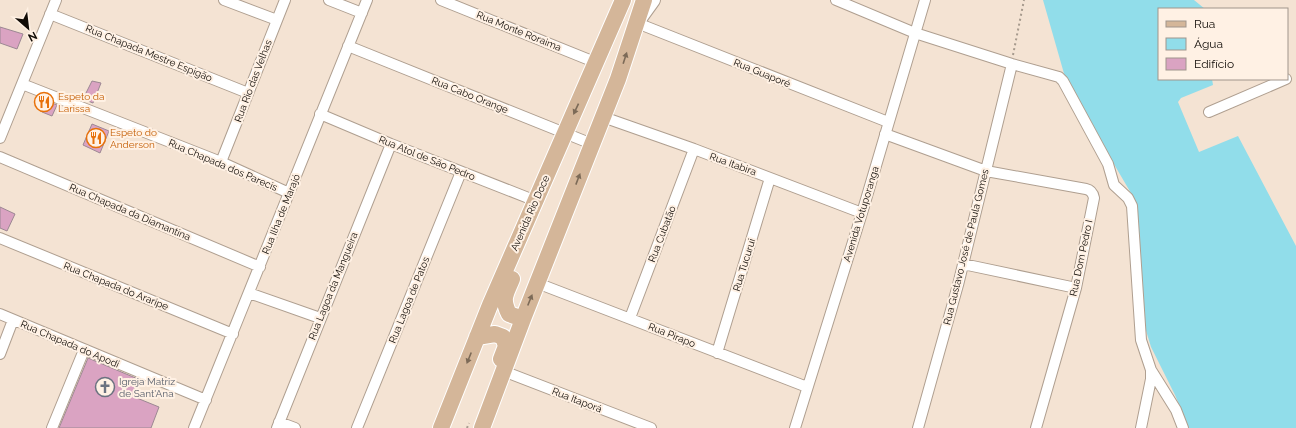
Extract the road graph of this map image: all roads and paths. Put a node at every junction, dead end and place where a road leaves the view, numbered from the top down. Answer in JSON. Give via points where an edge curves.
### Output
{"nodes":[{"id":1,"x":56,"y":0,"type":"edge"},
{"id":2,"x":224,"y":0,"type":"edge"},
{"id":3,"x":285,"y":0,"type":"edge"},
{"id":4,"x":329,"y":0,"type":"edge"},
{"id":5,"x":367,"y":0,"type":"edge"},
{"id":6,"x":441,"y":0,"type":"edge"},
{"id":7,"x":623,"y":0,"type":"edge"},
{"id":8,"x":644,"y":0,"type":"edge"},
{"id":9,"x":653,"y":0,"type":"edge"},
{"id":10,"x":836,"y":0,"type":"edge"},
{"id":11,"x":925,"y":0,"type":"edge"},
{"id":12,"x":1024,"y":0,"type":"edge"},
{"id":13,"x":362,"y":13,"type":"junction"},
{"id":14,"x":50,"y":14,"type":"junction"},
{"id":15,"x":277,"y":20,"type":"junction"},
{"id":16,"x":637,"y":23,"type":"junction"},
{"id":17,"x":915,"y":32,"type":"junction"},
{"id":18,"x":348,"y":46,"type":"junction"},
{"id":19,"x":597,"y":63,"type":"junction"},
{"id":20,"x":1012,"y":64,"type":"junction"},
{"id":21,"x":1285,"y":80,"type":"edge"},
{"id":22,"x":22,"y":84,"type":"junction"},
{"id":23,"x":248,"y":92,"type":"junction"},
{"id":24,"x":1209,"y":112,"type":"dead end"},
{"id":25,"x":320,"y":114,"type":"junction"},
{"id":26,"x":603,"y":117,"type":"junction"},
{"id":27,"x":888,"y":122,"type":"junction"},
{"id":28,"x":2,"y":125,"type":"edge"},
{"id":29,"x":565,"y":134,"type":"junction"},
{"id":30,"x":885,"y":134,"type":"junction"},
{"id":31,"x":0,"y":138,"type":"edge"},
{"id":32,"x":391,"y":144,"type":"junction"},
{"id":33,"x":592,"y":144,"type":"junction"},
{"id":34,"x":694,"y":149,"type":"junction"},
{"id":35,"x":0,"y":157,"type":"edge"},
{"id":36,"x":221,"y":162,"type":"junction"},
{"id":37,"x":986,"y":171,"type":"junction"},
{"id":38,"x":461,"y":172,"type":"junction"},
{"id":39,"x":770,"y":178,"type":"junction"},
{"id":40,"x":289,"y":193,"type":"junction"},
{"id":41,"x":536,"y":201,"type":"junction"},
{"id":42,"x":862,"y":213,"type":"junction"},
{"id":43,"x":528,"y":217,"type":"junction"},
{"id":44,"x":0,"y":238,"type":"edge"},
{"id":45,"x":963,"y":264,"type":"junction"},
{"id":46,"x":260,"y":267,"type":"junction"},
{"id":47,"x":537,"y":283,"type":"junction"},
{"id":48,"x":1076,"y":288,"type":"junction"},
{"id":49,"x":249,"y":293,"type":"junction"},
{"id":50,"x":0,"y":314,"type":"edge"},
{"id":51,"x":320,"y":318,"type":"junction"},
{"id":52,"x":630,"y":318,"type":"junction"},
{"id":53,"x":523,"y":319,"type":"junction"},
{"id":54,"x":13,"y":320,"type":"junction"},
{"id":55,"x":233,"y":334,"type":"junction"},
{"id":56,"x":477,"y":337,"type":"junction"},
{"id":57,"x":84,"y":350,"type":"junction"},
{"id":58,"x":717,"y":353,"type":"junction"},
{"id":59,"x":0,"y":354,"type":"edge"},
{"id":60,"x":1151,"y":370,"type":"junction"},
{"id":61,"x":503,"y":371,"type":"junction"},
{"id":62,"x":807,"y":388,"type":"junction"},
{"id":63,"x":206,"y":400,"type":"junction"},
{"id":64,"x":278,"y":425,"type":"edge"},
{"id":65,"x":52,"y":428,"type":"edge"},
{"id":66,"x":194,"y":428,"type":"edge"},
{"id":67,"x":295,"y":428,"type":"edge"},
{"id":68,"x":357,"y":428,"type":"edge"},
{"id":69,"x":441,"y":428,"type":"edge"},
{"id":70,"x":475,"y":428,"type":"edge"},
{"id":71,"x":482,"y":428,"type":"edge"},
{"id":72,"x":651,"y":428,"type":"edge"},
{"id":73,"x":795,"y":428,"type":"edge"},
{"id":74,"x":918,"y":428,"type":"edge"},
{"id":75,"x":1036,"y":428,"type":"edge"},
{"id":76,"x":1141,"y":428,"type":"edge"},
{"id":77,"x":1182,"y":428,"type":"edge"}],
"edges":[{"from":1,"to":14,"type":"street"},
{"from":2,"to":15,"type":"street"},
{"from":3,"to":15,"type":"street","name":"Rua Rio das Velhas"},
{"from":4,"to":13,"type":"street"},
{"from":5,"to":13,"type":"street","name":"Rua Ilha de Marajó"},
{"from":6,"to":19,"type":"street","name":"Rua Monte Roraima"},
{"from":7,"to":19,"type":"main road","name":"Avenida Rio Doce"},
{"from":8,"to":16,"type":"main road"},
{"from":9,"to":16,"type":"main road"},
{"from":10,"to":17,"type":"street"},
{"from":11,"to":17,"type":"street","name":"Avenida Votuporanga"},
{"from":12,"to":20,"type":"path"},
{"from":13,"to":18,"type":"street","name":"Rua Ilha de Marajó"},
{"from":14,"to":22,"type":"street"},
{"from":14,"to":23,"type":"street","name":"Rua Chapada Mestre Espigão"},
{"from":15,"to":23,"type":"street","name":"Rua Rio das Velhas"},
{"from":26,"to":16,"type":"main road","one_way":true},
{"from":16,"to":27,"type":"street","name":"Rua Guaporé"},
{"from":17,"to":20,"type":"street"},
{"from":17,"to":27,"type":"street","name":"Avenida Votuporanga"},
{"from":18,"to":25,"type":"street","name":"Rua Ilha de Marajó"},
{"from":18,"to":29,"type":"street","name":"Rua Cabo Orange"},
{"from":19,"to":29,"type":"main road","name":"Avenida Rio Doce","one_way":true},
{"from":20,"to":37,"type":"street","name":"Rua Gustavo José de Paula Gomes"},
{"from":20,"to":60,"type":"street","via":[[1059,77],[1108,164],[1114,185],[1128,198],[1132,206],[1142,340]]},
{"from":21,"to":24,"type":"street"},
{"from":22,"to":28,"type":"street"},
{"from":22,"to":36,"type":"street","name":"Rua Chapada dos Parecis"},
{"from":23,"to":36,"type":"street","name":"Rua Rio das Velhas"},
{"from":25,"to":32,"type":"street","name":"Rua Atol de São Pedro"},
{"from":25,"to":40,"type":"street","name":"Rua Ilha de Marajó"},
{"from":26,"to":33,"type":"main road"},
{"from":26,"to":34,"type":"street","name":"Rua Itabira"},
{"from":27,"to":30,"type":"street","name":"Avenida Votuporanga"},
{"from":28,"to":31,"type":"street"},
{"from":29,"to":33,"type":"street","name":"Rua Cabo Orange"},
{"from":29,"to":41,"type":"main road","name":"Avenida Rio Doce"},
{"from":30,"to":37,"type":"street"},
{"from":30,"to":42,"type":"street","name":"Avenida Votuporanga"},
{"from":32,"to":38,"type":"street","name":"Rua Atol de São Pedro"},
{"from":32,"to":51,"type":"street","name":"Rua Lagoa da Mangueira"},
{"from":47,"to":33,"type":"main road","one_way":true},
{"from":34,"to":39,"type":"street","name":"Rua Itabira"},
{"from":34,"to":52,"type":"street","name":"Rua Cubatão"},
{"from":35,"to":46,"type":"street","name":"Rua Chapada da Diamantina"},
{"from":36,"to":40,"type":"street","name":"Rua Chapada dos Parecis"},
{"from":37,"to":45,"type":"street","name":"Rua Gustavo José de Paula Gomes"},
{"from":37,"to":48,"type":"street","name":"Rua Dom Pedro I","via":[[1090,190],[1094,198]]},
{"from":38,"to":41,"type":"street","name":"Rua Atol de São Pedro"},
{"from":38,"to":68,"type":"street","name":"Rua Lagoa de Patos"},
{"from":39,"to":42,"type":"street","name":"Rua Itabira"},
{"from":39,"to":58,"type":"street","name":"Rua Tucurui"},
{"from":40,"to":46,"type":"street","name":"Rua Ilha de Marajó"},
{"from":41,"to":43,"type":"main road","name":"Avenida Rio Doce"},
{"from":42,"to":62,"type":"street","name":"Avenida Votuporanga"},
{"from":43,"to":53,"type":"main road","via":[[531,232],[505,295],[505,305],[509,314]]},
{"from":43,"to":56,"type":"main road","name":"Avenida Rio Doce"},
{"from":44,"to":55,"type":"street","name":"Rua Chapada do Araripe"},
{"from":45,"to":48,"type":"street"},
{"from":45,"to":74,"type":"street","name":"Rua Gustavo José de Paula Gomes"},
{"from":46,"to":49,"type":"street","name":"Rua Ilha de Marajó"},
{"from":47,"to":52,"type":"street","name":"Rua Pirapo"},
{"from":53,"to":47,"type":"main road","one_way":true},
{"from":48,"to":75,"type":"street","name":"Rua Dom Pedro I"},
{"from":49,"to":51,"type":"street"},
{"from":49,"to":55,"type":"street","name":"Rua Ilha de Marajó"},
{"from":50,"to":54,"type":"street","name":"Rua Chapada do Apodi"},
{"from":51,"to":64,"type":"street","name":"Rua Lagoa da Mangueira"},
{"from":52,"to":58,"type":"street","name":"Rua Pirapo"},
{"from":53,"to":61,"type":"main road"},
{"from":54,"to":57,"type":"street","name":"Rua Chapada do Apodi"},
{"from":54,"to":59,"type":"street"},
{"from":55,"to":63,"type":"street","name":"Rua Ilha de Marajó"},
{"from":56,"to":69,"type":"main road","name":"Avenida Rio Doce","one_way":true},
{"from":56,"to":70,"type":"main road","via":[[494,334],[502,337],[506,346]]},
{"from":57,"to":63,"type":"street","name":"Rua Chapada do Apodi"},
{"from":57,"to":65,"type":"street"},
{"from":58,"to":62,"type":"street","name":"Rua Pirapo"},
{"from":60,"to":76,"type":"street"},
{"from":60,"to":77,"type":"street","via":[[1176,410]]},
{"from":61,"to":71,"type":"main road"},
{"from":61,"to":72,"type":"street","name":"Rua Itaporá"},
{"from":62,"to":73,"type":"street","name":"Avenida Votuporanga"},
{"from":63,"to":66,"type":"street","name":"Rua Ilha de Marajó"},
{"from":64,"to":67,"type":"street"}]}
